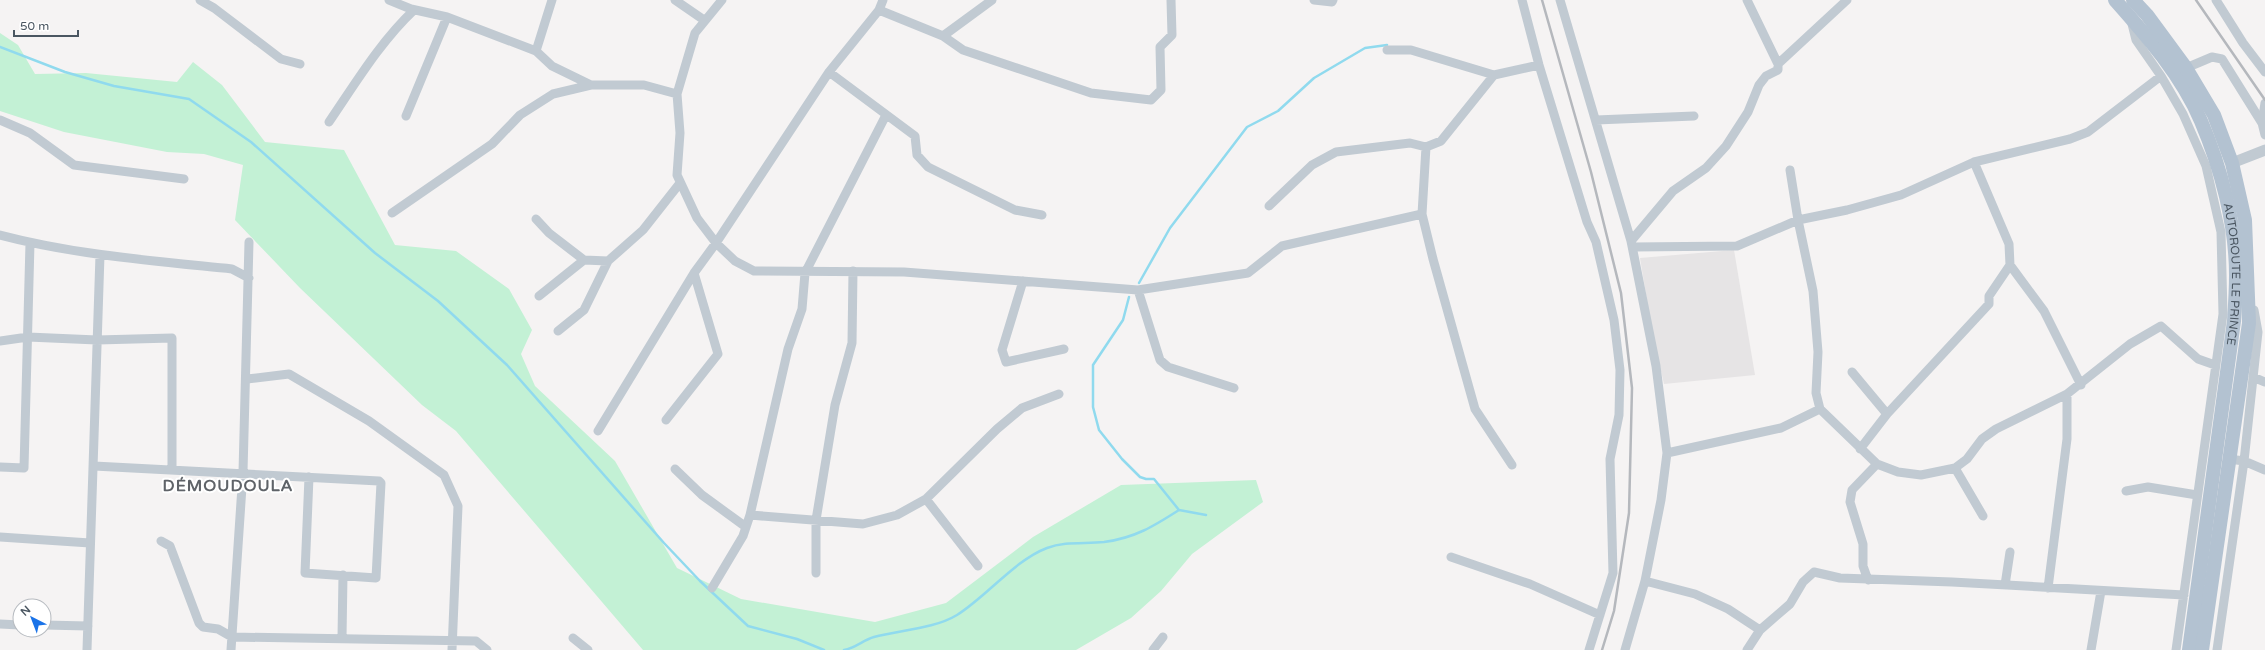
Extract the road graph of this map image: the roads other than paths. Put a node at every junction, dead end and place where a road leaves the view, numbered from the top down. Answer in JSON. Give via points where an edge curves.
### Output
{"nodes":[{"id":1,"x":200,"y":0,"type":"edge"},
{"id":2,"x":389,"y":0,"type":"edge"},
{"id":3,"x":552,"y":0,"type":"edge"},
{"id":4,"x":675,"y":0,"type":"edge"},
{"id":5,"x":722,"y":0,"type":"edge"},
{"id":6,"x":883,"y":0,"type":"edge"},
{"id":7,"x":992,"y":0,"type":"edge"},
{"id":8,"x":1171,"y":0,"type":"edge"},
{"id":9,"x":1314,"y":0,"type":"edge"},
{"id":10,"x":1333,"y":0,"type":"edge"},
{"id":11,"x":1522,"y":0,"type":"edge"},
{"id":12,"x":1560,"y":0,"type":"edge"},
{"id":13,"x":1747,"y":0,"type":"edge"},
{"id":14,"x":1847,"y":0,"type":"edge"},
{"id":15,"x":2115,"y":0,"type":"edge"},
{"id":16,"x":2133,"y":0,"type":"edge"},
{"id":17,"x":2216,"y":0,"type":"edge"},
{"id":18,"x":414,"y":10,"type":"junction"},
{"id":19,"x":879,"y":10,"type":"junction"},
{"id":20,"x":447,"y":17,"type":"junction"},
{"id":21,"x":2130,"y":17,"type":"junction"},
{"id":22,"x":704,"y":20,"type":"junction"},
{"id":23,"x":943,"y":36,"type":"junction"},
{"id":24,"x":1387,"y":50,"type":"dead end"},
{"id":25,"x":536,"y":51,"type":"junction"},
{"id":26,"x":300,"y":64,"type":"dead end"},
{"id":27,"x":1778,"y":64,"type":"junction"},
{"id":28,"x":1539,"y":65,"type":"junction"},
{"id":29,"x":2186,"y":68,"type":"junction"},
{"id":30,"x":829,"y":72,"type":"junction"},
{"id":31,"x":2265,"y":72,"type":"edge"},
{"id":32,"x":1494,"y":75,"type":"junction"},
{"id":33,"x":2161,"y":76,"type":"junction"},
{"id":34,"x":591,"y":85,"type":"junction"},
{"id":35,"x":677,"y":94,"type":"junction"},
{"id":36,"x":2265,"y":103,"type":"edge"},
{"id":37,"x":406,"y":116,"type":"dead end"},
{"id":38,"x":886,"y":116,"type":"junction"},
{"id":39,"x":1694,"y":116,"type":"dead end"},
{"id":40,"x":0,"y":120,"type":"edge"},
{"id":41,"x":1596,"y":120,"type":"junction"},
{"id":42,"x":329,"y":122,"type":"dead end"},
{"id":43,"x":2262,"y":123,"type":"junction"},
{"id":44,"x":2265,"y":135,"type":"edge"},
{"id":45,"x":1426,"y":146,"type":"junction"},
{"id":46,"x":2265,"y":150,"type":"edge"},
{"id":47,"x":1974,"y":162,"type":"junction"},
{"id":48,"x":2232,"y":163,"type":"junction"},
{"id":49,"x":1790,"y":170,"type":"dead end"},
{"id":50,"x":184,"y":179,"type":"dead end"},
{"id":51,"x":680,"y":183,"type":"junction"},
{"id":52,"x":1269,"y":206,"type":"dead end"},
{"id":53,"x":392,"y":213,"type":"dead end"},
{"id":54,"x":1422,"y":214,"type":"junction"},
{"id":55,"x":1042,"y":215,"type":"dead end"},
{"id":56,"x":536,"y":219,"type":"dead end"},
{"id":57,"x":1798,"y":220,"type":"junction"},
{"id":58,"x":0,"y":236,"type":"edge"},
{"id":59,"x":249,"y":242,"type":"dead end"},
{"id":60,"x":30,"y":243,"type":"junction"},
{"id":61,"x":716,"y":243,"type":"junction"},
{"id":62,"x":1632,"y":244,"type":"junction"},
{"id":63,"x":100,"y":255,"type":"junction"},
{"id":64,"x":584,"y":260,"type":"junction"},
{"id":65,"x":608,"y":262,"type":"junction"},
{"id":66,"x":2010,"y":266,"type":"junction"},
{"id":67,"x":853,"y":271,"type":"junction"},
{"id":68,"x":805,"y":272,"type":"junction"},
{"id":69,"x":2248,"y":272,"type":"junction"},
{"id":70,"x":694,"y":273,"type":"junction"},
{"id":71,"x":249,"y":278,"type":"junction"},
{"id":72,"x":1023,"y":281,"type":"junction"},
{"id":73,"x":1138,"y":290,"type":"junction"},
{"id":74,"x":539,"y":296,"type":"dead end"},
{"id":75,"x":558,"y":331,"type":"dead end"},
{"id":76,"x":2261,"y":331,"type":"edge"},
{"id":77,"x":28,"y":337,"type":"junction"},
{"id":78,"x":97,"y":340,"type":"junction"},
{"id":79,"x":0,"y":341,"type":"edge"},
{"id":80,"x":1064,"y":349,"type":"dead end"},
{"id":81,"x":2215,"y":365,"type":"junction"},
{"id":82,"x":1852,"y":372,"type":"dead end"},
{"id":83,"x":2253,"y":377,"type":"junction"},
{"id":84,"x":247,"y":379,"type":"junction"},
{"id":85,"x":2265,"y":382,"type":"edge"},
{"id":86,"x":2081,"y":385,"type":"junction"},
{"id":87,"x":1234,"y":388,"type":"dead end"},
{"id":88,"x":1059,"y":394,"type":"dead end"},
{"id":89,"x":2067,"y":394,"type":"junction"},
{"id":90,"x":1820,"y":409,"type":"junction"},
{"id":91,"x":1887,"y":414,"type":"junction"},
{"id":92,"x":666,"y":420,"type":"dead end"},
{"id":93,"x":598,"y":431,"type":"dead end"},
{"id":94,"x":1860,"y":449,"type":"junction"},
{"id":95,"x":1668,"y":453,"type":"junction"},
{"id":96,"x":2229,"y":459,"type":"junction"},
{"id":97,"x":2244,"y":461,"type":"junction"},
{"id":98,"x":1877,"y":464,"type":"junction"},
{"id":99,"x":1512,"y":465,"type":"dead end"},
{"id":100,"x":94,"y":466,"type":"junction"},
{"id":101,"x":0,"y":467,"type":"edge"},
{"id":102,"x":1955,"y":468,"type":"junction"},
{"id":103,"x":172,"y":469,"type":"junction"},
{"id":104,"x":675,"y":469,"type":"dead end"},
{"id":105,"x":2265,"y":470,"type":"edge"},
{"id":106,"x":243,"y":472,"type":"junction"},
{"id":107,"x":309,"y":477,"type":"junction"},
{"id":108,"x":2126,"y":491,"type":"dead end"},
{"id":109,"x":2197,"y":495,"type":"junction"},
{"id":110,"x":926,"y":500,"type":"junction"},
{"id":111,"x":750,"y":516,"type":"junction"},
{"id":112,"x":1983,"y":516,"type":"dead end"},
{"id":113,"x":816,"y":520,"type":"junction"},
{"id":114,"x":746,"y":527,"type":"junction"},
{"id":115,"x":0,"y":537,"type":"edge"},
{"id":116,"x":2218,"y":538,"type":"junction"},
{"id":117,"x":161,"y":540,"type":"dead end"},
{"id":118,"x":90,"y":543,"type":"junction"},
{"id":119,"x":2010,"y":552,"type":"dead end"},
{"id":120,"x":1451,"y":557,"type":"dead end"},
{"id":121,"x":978,"y":566,"type":"dead end"},
{"id":122,"x":816,"y":572,"type":"dead end"},
{"id":123,"x":343,"y":575,"type":"junction"},
{"id":124,"x":1868,"y":580,"type":"junction"},
{"id":125,"x":1645,"y":581,"type":"junction"},
{"id":126,"x":2005,"y":585,"type":"junction"},
{"id":127,"x":712,"y":588,"type":"dead end"},
{"id":128,"x":2048,"y":588,"type":"junction"},
{"id":129,"x":2101,"y":591,"type":"junction"},
{"id":130,"x":2184,"y":595,"type":"junction"},
{"id":131,"x":2223,"y":597,"type":"junction"},
{"id":132,"x":1600,"y":615,"type":"junction"},
{"id":133,"x":0,"y":624,"type":"edge"},
{"id":134,"x":12,"y":625,"type":"edge"},
{"id":135,"x":52,"y":625,"type":"edge"},
{"id":136,"x":88,"y":626,"type":"junction"},
{"id":137,"x":1760,"y":630,"type":"junction"},
{"id":138,"x":232,"y":637,"type":"junction"},
{"id":139,"x":1162,"y":637,"type":"dead end"},
{"id":140,"x":342,"y":638,"type":"junction"},
{"id":141,"x":572,"y":638,"type":"dead end"},
{"id":142,"x":453,"y":640,"type":"junction"},
{"id":143,"x":2216,"y":648,"type":"edge"},
{"id":144,"x":86,"y":650,"type":"edge"},
{"id":145,"x":231,"y":650,"type":"edge"},
{"id":146,"x":452,"y":650,"type":"edge"},
{"id":147,"x":487,"y":650,"type":"edge"},
{"id":148,"x":588,"y":650,"type":"edge"},
{"id":149,"x":1153,"y":650,"type":"edge"},
{"id":150,"x":1589,"y":650,"type":"edge"},
{"id":151,"x":1625,"y":650,"type":"edge"},
{"id":152,"x":1747,"y":650,"type":"edge"},
{"id":153,"x":2091,"y":650,"type":"edge"},
{"id":154,"x":2176,"y":650,"type":"edge"},
{"id":155,"x":2189,"y":650,"type":"edge"},
{"id":156,"x":2202,"y":650,"type":"edge"}],
"edges":[{"from":1,"to":26,"type":"street","via":[[281,59]]},
{"from":2,"to":18,"type":"street"},
{"from":3,"to":25,"type":"street"},
{"from":4,"to":22,"type":"street"},
{"from":5,"to":22,"type":"street"},
{"from":6,"to":19,"type":"street"},
{"from":7,"to":23,"type":"street"},
{"from":8,"to":23,"type":"street","via":[[1172,35],[1160,47],[1162,90],[1151,100],[1091,93],[963,50]]},
{"from":9,"to":10,"type":"street"},
{"from":11,"to":28,"type":"street"},
{"from":12,"to":41,"type":"street"},
{"from":13,"to":27,"type":"street"},
{"from":14,"to":27,"type":"street"},
{"from":15,"to":21,"type":"main road","name":"AUTOROUTE LE PRINCE"},
{"from":16,"to":29,"type":"main road","name":"AUTOROUTE LE PRINCE"},
{"from":17,"to":31,"type":"street"},
{"from":18,"to":20,"type":"street"},
{"from":18,"to":42,"type":"street","via":[[400,22]]},
{"from":19,"to":23,"type":"street"},
{"from":19,"to":30,"type":"street"},
{"from":20,"to":25,"type":"street"},
{"from":20,"to":37,"type":"street"},
{"from":21,"to":33,"type":"street","via":[[2136,40]]},
{"from":21,"to":155,"type":"main road","name":"AUTOROUTE LE PRINCE","via":[[2174,73],[2201,120],[2221,180],[2231,224],[2236,274],[2229,366]]},
{"from":22,"to":35,"type":"street","via":[[695,34]]},
{"from":24,"to":32,"type":"street","via":[[1410,50]]},
{"from":25,"to":34,"type":"street","via":[[552,66]]},
{"from":27,"to":62,"type":"street","via":[[1778,70],[1766,76],[1759,85],[1748,112],[1726,146],[1706,168],[1673,191]]},
{"from":28,"to":32,"type":"street"},
{"from":28,"to":132,"type":"street","via":[[1587,222],[1596,242],[1618,346],[1619,415],[1610,459],[1613,573]]},
{"from":29,"to":43,"type":"street","via":[[2212,57],[2222,59]]},
{"from":29,"to":48,"type":"main road","name":"AUTOROUTE LE PRINCE","via":[[2214,115]]},
{"from":30,"to":38,"type":"street"},
{"from":30,"to":61,"type":"street"},
{"from":32,"to":45,"type":"street","via":[[1441,141]]},
{"from":33,"to":47,"type":"street","via":[[2088,132],[2070,139]]},
{"from":33,"to":81,"type":"street","via":[[2183,114],[2206,166],[2221,232],[2224,314]]},
{"from":34,"to":35,"type":"street","via":[[644,85]]},
{"from":34,"to":53,"type":"street","via":[[552,94],[520,115],[492,144]]},
{"from":35,"to":51,"type":"street","via":[[680,133],[677,175]]},
{"from":36,"to":43,"type":"street"},
{"from":38,"to":55,"type":"street","via":[[914,136],[917,155],[928,168],[1015,210]]},
{"from":38,"to":68,"type":"street"},
{"from":39,"to":41,"type":"street"},
{"from":40,"to":50,"type":"street","via":[[30,133],[74,165]]},
{"from":41,"to":62,"type":"street"},
{"from":43,"to":44,"type":"street"},
{"from":45,"to":52,"type":"street","via":[[1410,143],[1336,152],[1312,165]]},
{"from":45,"to":54,"type":"street"},
{"from":46,"to":48,"type":"street"},
{"from":47,"to":57,"type":"street","via":[[1900,194],[1847,210]]},
{"from":47,"to":66,"type":"street","via":[[2009,244]]},
{"from":48,"to":69,"type":"main road","name":"AUTOROUTE LE PRINCE","via":[[2245,220]]},
{"from":49,"to":57,"type":"street"},
{"from":51,"to":61,"type":"street","via":[[697,218]]},
{"from":51,"to":65,"type":"street","via":[[643,230]]},
{"from":54,"to":73,"type":"street","via":[[1282,246],[1248,273]]},
{"from":54,"to":99,"type":"street","via":[[1475,409]]},
{"from":56,"to":64,"type":"street","via":[[549,233]]},
{"from":57,"to":62,"type":"street","via":[[1737,246]]},
{"from":57,"to":90,"type":"street","via":[[1813,291],[1818,352],[1816,393]]},
{"from":58,"to":60,"type":"street"},
{"from":59,"to":71,"type":"street"},
{"from":60,"to":63,"type":"street"},
{"from":60,"to":77,"type":"street"},
{"from":61,"to":68,"type":"street","via":[[735,261],[754,271]]},
{"from":61,"to":70,"type":"street"},
{"from":62,"to":95,"type":"street","via":[[1656,366]]},
{"from":63,"to":71,"type":"street","via":[[232,269]]},
{"from":63,"to":78,"type":"street"},
{"from":64,"to":65,"type":"street"},
{"from":64,"to":74,"type":"street"},
{"from":65,"to":75,"type":"street","via":[[584,310]]},
{"from":66,"to":86,"type":"street","via":[[2044,311]]},
{"from":66,"to":91,"type":"street","via":[[1989,296],[1989,304]]},
{"from":67,"to":68,"type":"street"},
{"from":67,"to":72,"type":"street"},
{"from":67,"to":113,"type":"street","via":[[852,343],[835,405]]},
{"from":68,"to":111,"type":"street","via":[[802,309],[788,349]]},
{"from":69,"to":76,"type":"street"},
{"from":69,"to":96,"type":"main road","name":"AUTOROUTE LE PRINCE","via":[[2249,323]]},
{"from":70,"to":92,"type":"street","via":[[718,354]]},
{"from":70,"to":93,"type":"street"},
{"from":71,"to":84,"type":"street"},
{"from":72,"to":73,"type":"street"},
{"from":72,"to":80,"type":"street","via":[[1002,350],[1006,362]]},
{"from":73,"to":87,"type":"street","via":[[1160,360],[1168,367]]},
{"from":76,"to":83,"type":"street"},
{"from":77,"to":78,"type":"street"},
{"from":77,"to":79,"type":"street"},
{"from":77,"to":101,"type":"street","via":[[24,468]]},
{"from":78,"to":100,"type":"street"},
{"from":78,"to":103,"type":"street","via":[[172,338]]},
{"from":81,"to":86,"type":"street","via":[[2198,359],[2161,326],[2130,344]]},
{"from":81,"to":109,"type":"street"},
{"from":82,"to":91,"type":"street"},
{"from":83,"to":85,"type":"street"},
{"from":83,"to":97,"type":"street"},
{"from":84,"to":106,"type":"street"},
{"from":84,"to":142,"type":"street","via":[[289,374],[369,421],[444,475],[458,506]]},
{"from":86,"to":89,"type":"street"},
{"from":88,"to":110,"type":"street","via":[[1022,408],[997,429]]},
{"from":89,"to":102,"type":"street","via":[[1996,429],[1982,439]]},
{"from":89,"to":128,"type":"street","via":[[2067,439]]},
{"from":90,"to":94,"type":"street"},
{"from":90,"to":95,"type":"street","via":[[1781,428]]},
{"from":91,"to":94,"type":"street"},
{"from":94,"to":98,"type":"street"},
{"from":95,"to":125,"type":"street"},
{"from":96,"to":97,"type":"street"},
{"from":96,"to":116,"type":"main road","name":"AUTOROUTE LE PRINCE"},
{"from":97,"to":105,"type":"street"},
{"from":97,"to":131,"type":"street"},
{"from":98,"to":102,"type":"street","via":[[1898,472],[1921,475]]},
{"from":98,"to":124,"type":"street","via":[[1852,490],[1850,502],[1863,544],[1863,566]]},
{"from":100,"to":103,"type":"street"},
{"from":100,"to":118,"type":"street"},
{"from":102,"to":112,"type":"street"},
{"from":103,"to":106,"type":"street"},
{"from":104,"to":114,"type":"street","via":[[702,495]]},
{"from":106,"to":107,"type":"street"},
{"from":106,"to":138,"type":"street"},
{"from":107,"to":123,"type":"street","via":[[305,572]]},
{"from":107,"to":123,"type":"street","via":[[381,483],[377,576],[373,579]]},
{"from":108,"to":109,"type":"street","via":[[2148,487]]},
{"from":109,"to":130,"type":"street"},
{"from":110,"to":113,"type":"street","via":[[897,515],[863,524]]},
{"from":110,"to":121,"type":"street"},
{"from":111,"to":113,"type":"street"},
{"from":111,"to":114,"type":"street"},
{"from":113,"to":122,"type":"street"},
{"from":114,"to":127,"type":"street"},
{"from":115,"to":118,"type":"street"},
{"from":116,"to":131,"type":"street"},
{"from":116,"to":156,"type":"main road","name":"AUTOROUTE LE PRINCE"},
{"from":117,"to":138,"type":"street","via":[[170,546],[200,623],[203,627],[218,629]]},
{"from":118,"to":136,"type":"street"},
{"from":119,"to":126,"type":"street"},
{"from":120,"to":132,"type":"street","via":[[1530,584]]},
{"from":123,"to":140,"type":"street"},
{"from":124,"to":126,"type":"street"},
{"from":124,"to":137,"type":"street","via":[[1840,578],[1814,572],[1803,582],[1790,604]]},
{"from":125,"to":137,"type":"street","via":[[1695,594]]},
{"from":125,"to":151,"type":"street"},
{"from":126,"to":128,"type":"street"},
{"from":128,"to":129,"type":"street"},
{"from":129,"to":130,"type":"street"},
{"from":129,"to":153,"type":"street"},
{"from":130,"to":154,"type":"street"},
{"from":131,"to":143,"type":"street"},
{"from":132,"to":150,"type":"street"},
{"from":133,"to":134,"type":"street"},
{"from":135,"to":136,"type":"street"},
{"from":136,"to":144,"type":"street"},
{"from":137,"to":152,"type":"street"},
{"from":138,"to":140,"type":"street"},
{"from":138,"to":145,"type":"street"},
{"from":139,"to":149,"type":"street"},
{"from":140,"to":142,"type":"street"},
{"from":141,"to":148,"type":"street"},
{"from":142,"to":146,"type":"street"},
{"from":142,"to":147,"type":"street","via":[[476,641]]}]}
